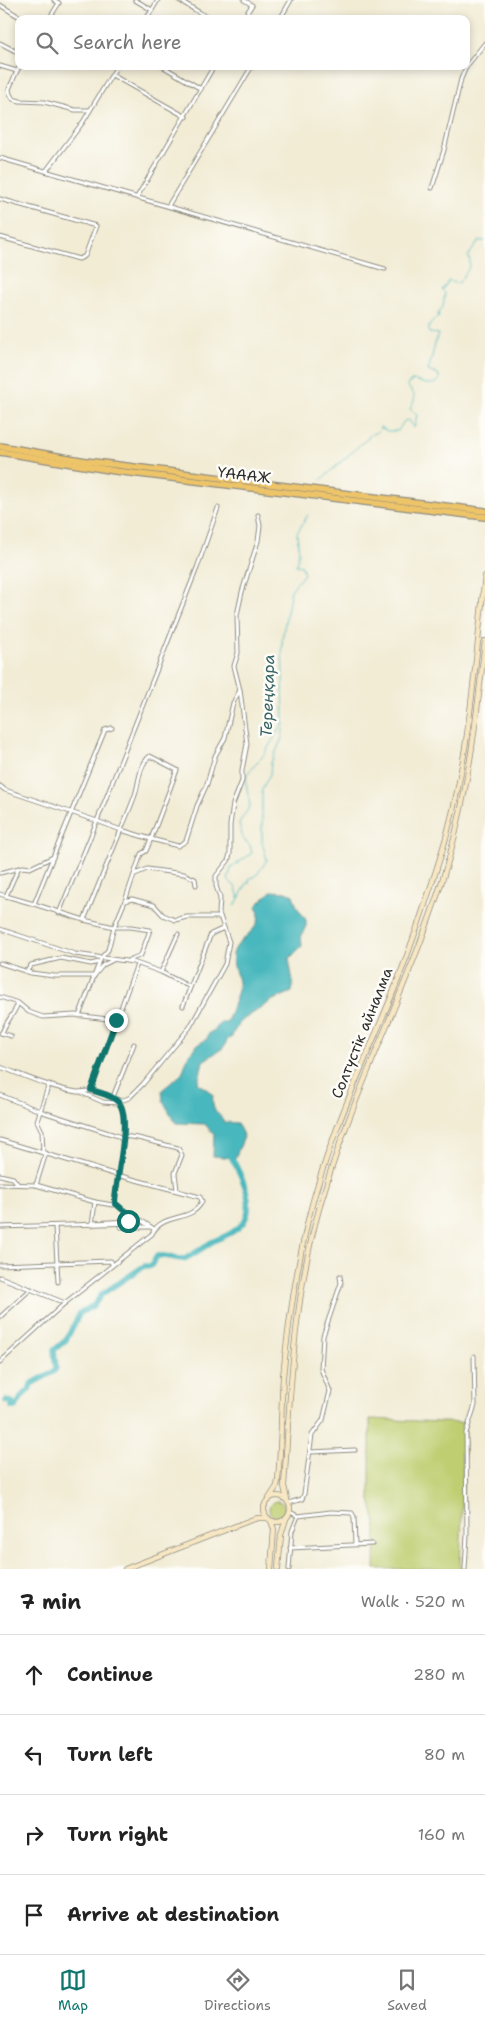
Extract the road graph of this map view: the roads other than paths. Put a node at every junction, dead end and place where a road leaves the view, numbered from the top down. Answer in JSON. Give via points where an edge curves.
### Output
{"nodes":[{"id":1,"x":54,"y":0,"type":"edge"},
{"id":2,"x":135,"y":0,"type":"edge"},
{"id":3,"x":158,"y":0,"type":"edge"},
{"id":4,"x":179,"y":0,"type":"edge"},
{"id":5,"x":244,"y":0,"type":"edge"},
{"id":6,"x":255,"y":0,"type":"edge"},
{"id":7,"x":291,"y":0,"type":"edge"},
{"id":8,"x":60,"y":2,"type":"edge"},
{"id":9,"x":0,"y":5,"type":"edge"},
{"id":10,"x":252,"y":5,"type":"junction"},
{"id":11,"x":152,"y":10,"type":"junction"},
{"id":12,"x":16,"y":15,"type":"edge"},
{"id":13,"x":52,"y":15,"type":"edge"},
{"id":14,"x":150,"y":15,"type":"edge"},
{"id":15,"x":203,"y":15,"type":"edge"},
{"id":16,"x":246,"y":15,"type":"edge"},
{"id":17,"x":282,"y":15,"type":"edge"},
{"id":18,"x":0,"y":42,"type":"edge"},
{"id":19,"x":485,"y":43,"type":"edge"},
{"id":20,"x":15,"y":51,"type":"edge"},
{"id":21,"x":470,"y":62,"type":"edge"},
{"id":22,"x":0,"y":66,"type":"edge"},
{"id":23,"x":115,"y":70,"type":"edge"},
{"id":24,"x":169,"y":70,"type":"edge"},
{"id":25,"x":212,"y":70,"type":"edge"},
{"id":26,"x":250,"y":70,"type":"edge"},
{"id":27,"x":465,"y":70,"type":"edge"},
{"id":28,"x":17,"y":71,"type":"joint"},
{"id":29,"x":112,"y":75,"type":"junction"},
{"id":30,"x":201,"y":89,"type":"junction"},
{"id":31,"x":90,"y":110,"type":"junction"},
{"id":32,"x":186,"y":117,"type":"junction"},
{"id":33,"x":0,"y":158,"type":"edge"},
{"id":34,"x":46,"y":171,"type":"junction"},
{"id":35,"x":432,"y":188,"type":"dead end"},
{"id":36,"x":137,"y":197,"type":"junction"},
{"id":37,"x":0,"y":198,"type":"edge"},
{"id":38,"x":168,"y":206,"type":"junction"},
{"id":39,"x":0,"y":237,"type":"edge"},
{"id":40,"x":385,"y":269,"type":"dead end"},
{"id":41,"x":0,"y":446,"type":"edge"},
{"id":42,"x":0,"y":452,"type":"edge"},
{"id":43,"x":218,"y":508,"type":"dead end"},
{"id":44,"x":485,"y":510,"type":"edge"},
{"id":45,"x":258,"y":516,"type":"dead end"},
{"id":46,"x":485,"y":517,"type":"edge"},
{"id":47,"x":485,"y":576,"type":"edge"},
{"id":48,"x":485,"y":641,"type":"edge"},
{"id":49,"x":240,"y":690,"type":"junction"},
{"id":50,"x":112,"y":728,"type":"dead end"},
{"id":51,"x":0,"y":786,"type":"edge"},
{"id":52,"x":71,"y":812,"type":"junction"},
{"id":53,"x":96,"y":821,"type":"junction"},
{"id":54,"x":121,"y":830,"type":"junction"},
{"id":55,"x":151,"y":839,"type":"junction"},
{"id":56,"x":53,"y":857,"type":"junction"},
{"id":57,"x":18,"y":869,"type":"junction"},
{"id":58,"x":0,"y":873,"type":"edge"},
{"id":59,"x":134,"y":874,"type":"junction"},
{"id":60,"x":196,"y":885,"type":"dead end"},
{"id":61,"x":0,"y":894,"type":"edge"},
{"id":62,"x":6,"y":896,"type":"junction"},
{"id":63,"x":125,"y":901,"type":"junction"},
{"id":64,"x":34,"y":904,"type":"junction"},
{"id":65,"x":59,"y":913,"type":"junction"},
{"id":66,"x":220,"y":917,"type":"junction"},
{"id":67,"x":84,"y":920,"type":"junction"},
{"id":68,"x":114,"y":928,"type":"junction"},
{"id":69,"x":224,"y":928,"type":"junction"},
{"id":70,"x":0,"y":929,"type":"edge"},
{"id":71,"x":178,"y":934,"type":"dead end"},
{"id":72,"x":101,"y":958,"type":"junction"},
{"id":73,"x":113,"y":959,"type":"junction"},
{"id":74,"x":124,"y":961,"type":"junction"},
{"id":75,"x":100,"y":962,"type":"junction"},
{"id":76,"x":0,"y":963,"type":"edge"},
{"id":77,"x":138,"y":964,"type":"junction"},
{"id":78,"x":27,"y":971,"type":"junction"},
{"id":79,"x":161,"y":972,"type":"junction"},
{"id":80,"x":94,"y":976,"type":"junction"},
{"id":81,"x":190,"y":987,"type":"junction"},
{"id":82,"x":0,"y":997,"type":"edge"},
{"id":83,"x":18,"y":1003,"type":"junction"},
{"id":84,"x":183,"y":1006,"type":"dead end"},
{"id":85,"x":79,"y":1016,"type":"junction"},
{"id":86,"x":116,"y":1020,"type":"junction"},
{"id":87,"x":1,"y":1033,"type":"edge"},
{"id":88,"x":11,"y":1036,"type":"dead end"},
{"id":89,"x":134,"y":1044,"type":"dead end"},
{"id":90,"x":0,"y":1067,"type":"edge"},
{"id":91,"x":49,"y":1084,"type":"junction"},
{"id":92,"x":91,"y":1090,"type":"junction"},
{"id":93,"x":78,"y":1092,"type":"junction"},
{"id":94,"x":0,"y":1095,"type":"edge"},
{"id":95,"x":113,"y":1097,"type":"junction"},
{"id":96,"x":120,"y":1103,"type":"junction"},
{"id":97,"x":40,"y":1111,"type":"junction"},
{"id":98,"x":123,"y":1136,"type":"junction"},
{"id":99,"x":0,"y":1140,"type":"edge"},
{"id":100,"x":123,"y":1141,"type":"junction"},
{"id":101,"x":44,"y":1153,"type":"junction"},
{"id":102,"x":0,"y":1175,"type":"edge"},
{"id":103,"x":117,"y":1175,"type":"junction"},
{"id":104,"x":0,"y":1184,"type":"edge"},
{"id":105,"x":17,"y":1184,"type":"junction"},
{"id":106,"x":36,"y":1185,"type":"junction"},
{"id":107,"x":178,"y":1190,"type":"junction"},
{"id":108,"x":95,"y":1202,"type":"junction"},
{"id":109,"x":115,"y":1203,"type":"junction"},
{"id":110,"x":136,"y":1217,"type":"junction"},
{"id":111,"x":127,"y":1222,"type":"junction"},
{"id":112,"x":92,"y":1224,"type":"junction"},
{"id":113,"x":55,"y":1226,"type":"junction"},
{"id":114,"x":0,"y":1227,"type":"edge"},
{"id":115,"x":153,"y":1228,"type":"junction"},
{"id":116,"x":57,"y":1262,"type":"junction"},
{"id":117,"x":112,"y":1264,"type":"junction"},
{"id":118,"x":0,"y":1265,"type":"edge"},
{"id":119,"x":340,"y":1276,"type":"dead end"},
{"id":120,"x":0,"y":1277,"type":"edge"},
{"id":121,"x":58,"y":1282,"type":"dead end"},
{"id":122,"x":31,"y":1289,"type":"junction"},
{"id":123,"x":65,"y":1303,"type":"junction"},
{"id":124,"x":0,"y":1317,"type":"edge"},
{"id":125,"x":474,"y":1356,"type":"dead end"},
{"id":126,"x":0,"y":1362,"type":"edge"},
{"id":127,"x":355,"y":1450,"type":"dead end"},
{"id":128,"x":310,"y":1452,"type":"junction"},
{"id":129,"x":268,"y":1500,"type":"junction"},
{"id":130,"x":288,"y":1501,"type":"junction"},
{"id":131,"x":264,"y":1507,"type":"junction"},
{"id":132,"x":289,"y":1515,"type":"junction"},
{"id":133,"x":298,"y":1516,"type":"junction"},
{"id":134,"x":269,"y":1519,"type":"junction"},
{"id":135,"x":251,"y":1520,"type":"junction"},
{"id":136,"x":355,"y":1544,"type":"junction"},
{"id":137,"x":372,"y":1544,"type":"dead end"},
{"id":138,"x":290,"y":1548,"type":"junction"},
{"id":139,"x":125,"y":1569,"type":"edge"},
{"id":140,"x":271,"y":1569,"type":"edge"},
{"id":141,"x":278,"y":1569,"type":"edge"},
{"id":142,"x":289,"y":1569,"type":"edge"},
{"id":143,"x":465,"y":1569,"type":"edge"}],
"edges":[{"from":1,"to":8,"type":"street"},
{"from":2,"to":11,"type":"street"},
{"from":3,"to":11,"type":"street"},
{"from":4,"to":15,"type":"street"},
{"from":5,"to":10,"type":"street"},
{"from":6,"to":10,"type":"street"},
{"from":7,"to":17,"type":"street"},
{"from":8,"to":13,"type":"street"},
{"from":9,"to":12,"type":"street"},
{"from":10,"to":16,"type":"street"},
{"from":11,"to":14,"type":"street"},
{"from":18,"to":20,"type":"street"},
{"from":19,"to":21,"type":"street"},
{"from":22,"to":28,"type":"street"},
{"from":23,"to":29,"type":"street"},
{"from":24,"to":30,"type":"street"},
{"from":25,"to":30,"type":"street"},
{"from":26,"to":38,"type":"street"},
{"from":27,"to":35,"type":"street"},
{"from":28,"to":31,"type":"street","via":[[9,89],[13,98]]},
{"from":29,"to":31,"type":"street"},
{"from":29,"to":32,"type":"street"},
{"from":30,"to":32,"type":"street"},
{"from":31,"to":34,"type":"street"},
{"from":32,"to":36,"type":"street"},
{"from":33,"to":34,"type":"street"},
{"from":34,"to":36,"type":"street"},
{"from":36,"to":38,"type":"street"},
{"from":37,"to":39,"type":"street","via":[[96,226],[85,256],[79,259]]},
{"from":38,"to":40,"type":"street"},
{"from":41,"to":44,"type":"highway","name":"ҮАААЖ","via":[[86,461]]},
{"from":42,"to":46,"type":"highway","name":"ҮАААЖ","via":[[115,471]]},
{"from":43,"to":53,"type":"street"},
{"from":45,"to":49,"type":"street","via":[[258,541],[238,615],[238,653],[234,666]]},
{"from":47,"to":129,"type":"street","name":"Солтүстік айналма","via":[[466,748],[441,857],[411,945],[334,1134],[309,1217],[290,1316],[278,1480]]},
{"from":48,"to":130,"type":"street","name":"Солтүстік айналма","via":[[472,751],[449,858],[417,950],[342,1135],[315,1225],[298,1317],[284,1486]]},
{"from":49,"to":55,"type":"street","via":[[186,841],[178,846]]},
{"from":49,"to":66,"type":"street","via":[[247,744],[242,781],[232,804],[228,860],[216,876]]},
{"from":50,"to":52,"type":"street","via":[[105,730]]},
{"from":51,"to":52,"type":"street"},
{"from":52,"to":53,"type":"street"},
{"from":52,"to":56,"type":"street"},
{"from":53,"to":54,"type":"street"},
{"from":53,"to":65,"type":"street"},
{"from":54,"to":55,"type":"street"},
{"from":54,"to":55,"type":"street","via":[[138,778],[150,756],[177,770]]},
{"from":54,"to":67,"type":"street"},
{"from":55,"to":59,"type":"street","via":[[146,852],[140,854]]},
{"from":56,"to":57,"type":"street","via":[[30,868]]},
{"from":56,"to":64,"type":"street"},
{"from":57,"to":58,"type":"street"},
{"from":57,"to":62,"type":"street"},
{"from":59,"to":60,"type":"street","via":[[147,869],[184,874],[195,880]]},
{"from":59,"to":63,"type":"street"},
{"from":61,"to":62,"type":"street"},
{"from":62,"to":64,"type":"street"},
{"from":63,"to":66,"type":"street","via":[[132,899],[154,905],[163,915],[175,920]]},
{"from":63,"to":68,"type":"street"},
{"from":64,"to":65,"type":"street"},
{"from":65,"to":67,"type":"street"},
{"from":66,"to":69,"type":"street"},
{"from":67,"to":68,"type":"street"},
{"from":68,"to":72,"type":"street","via":[[108,950]]},
{"from":68,"to":74,"type":"street","via":[[150,930],[141,956]]},
{"from":69,"to":81,"type":"street","via":[[211,934]]},
{"from":69,"to":95,"type":"street","via":[[229,942],[224,964],[190,1026],[129,1098],[120,1101]]},
{"from":70,"to":72,"type":"street","via":[[75,954]]},
{"from":71,"to":79,"type":"street"},
{"from":72,"to":73,"type":"street"},
{"from":72,"to":75,"type":"street"},
{"from":73,"to":74,"type":"street"},
{"from":73,"to":80,"type":"street"},
{"from":74,"to":77,"type":"street"},
{"from":75,"to":78,"type":"street","via":[[91,964],[61,958],[31,965]]},
{"from":75,"to":80,"type":"street"},
{"from":76,"to":78,"type":"street"},
{"from":77,"to":79,"type":"street"},
{"from":77,"to":86,"type":"street"},
{"from":78,"to":80,"type":"street","via":[[54,976]]},
{"from":79,"to":81,"type":"street"},
{"from":80,"to":85,"type":"street"},
{"from":81,"to":84,"type":"street"},
{"from":82,"to":83,"type":"street"},
{"from":83,"to":85,"type":"street","via":[[43,1017]]},
{"from":83,"to":87,"type":"street"},
{"from":85,"to":86,"type":"street"},
{"from":86,"to":92,"type":"street"},
{"from":87,"to":88,"type":"street"},
{"from":89,"to":95,"type":"street"},
{"from":90,"to":91,"type":"street"},
{"from":91,"to":93,"type":"street"},
{"from":91,"to":97,"type":"street"},
{"from":92,"to":93,"type":"street"},
{"from":92,"to":95,"type":"street"},
{"from":93,"to":96,"type":"street","via":[[103,1102]]},
{"from":94,"to":97,"type":"street"},
{"from":95,"to":96,"type":"street"},
{"from":96,"to":98,"type":"street"},
{"from":97,"to":100,"type":"street","via":[[118,1136]]},
{"from":97,"to":101,"type":"street","via":[[37,1121],[42,1131]]},
{"from":98,"to":100,"type":"street"},
{"from":98,"to":107,"type":"street","via":[[178,1148],[182,1155],[175,1173]]},
{"from":99,"to":101,"type":"street"},
{"from":100,"to":103,"type":"street"},
{"from":101,"to":103,"type":"street"},
{"from":101,"to":106,"type":"street"},
{"from":102,"to":105,"type":"street","via":[[13,1178]]},
{"from":103,"to":107,"type":"street"},
{"from":103,"to":109,"type":"street"},
{"from":104,"to":105,"type":"street"},
{"from":105,"to":106,"type":"street"},
{"from":106,"to":108,"type":"street"},
{"from":107,"to":115,"type":"street","via":[[200,1197],[202,1201],[192,1213],[168,1219]]},
{"from":108,"to":109,"type":"street"},
{"from":108,"to":112,"type":"street"},
{"from":109,"to":110,"type":"street"},
{"from":110,"to":111,"type":"street","via":[[136,1223]]},
{"from":110,"to":115,"type":"street"},
{"from":111,"to":112,"type":"street"},
{"from":111,"to":115,"type":"street","via":[[121,1228]]},
{"from":112,"to":113,"type":"street"},
{"from":113,"to":114,"type":"street"},
{"from":113,"to":116,"type":"street"},
{"from":115,"to":117,"type":"street","via":[[152,1234]]},
{"from":116,"to":117,"type":"street","via":[[111,1261]]},
{"from":116,"to":118,"type":"street"},
{"from":116,"to":121,"type":"street"},
{"from":117,"to":123,"type":"street"},
{"from":119,"to":128,"type":"street","via":[[341,1283],[323,1336],[321,1369],[330,1386],[329,1399],[323,1420],[312,1435]]},
{"from":120,"to":122,"type":"street"},
{"from":122,"to":123,"type":"street"},
{"from":122,"to":124,"type":"street"},
{"from":123,"to":126,"type":"street"},
{"from":125,"to":143,"type":"street","via":[[475,1405],[466,1433]]},
{"from":127,"to":128,"type":"street"},
{"from":128,"to":130,"type":"street","via":[[302,1499]]},
{"from":129,"to":130,"type":"street","via":[[275,1496]]},
{"from":129,"to":131,"type":"street"},
{"from":130,"to":132,"type":"street"},
{"from":131,"to":134,"type":"street"},
{"from":131,"to":135,"type":"street"},
{"from":132,"to":133,"type":"street"},
{"from":132,"to":134,"type":"street","via":[[280,1522]]},
{"from":132,"to":141,"type":"street","via":[[282,1529]]},
{"from":133,"to":136,"type":"street","via":[[352,1513]]},
{"from":133,"to":138,"type":"street"},
{"from":134,"to":135,"type":"street"},
{"from":134,"to":140,"type":"street","via":[[274,1529]]},
{"from":135,"to":139,"type":"street"},
{"from":136,"to":137,"type":"street"},
{"from":136,"to":138,"type":"street"},
{"from":138,"to":142,"type":"street"}]}
